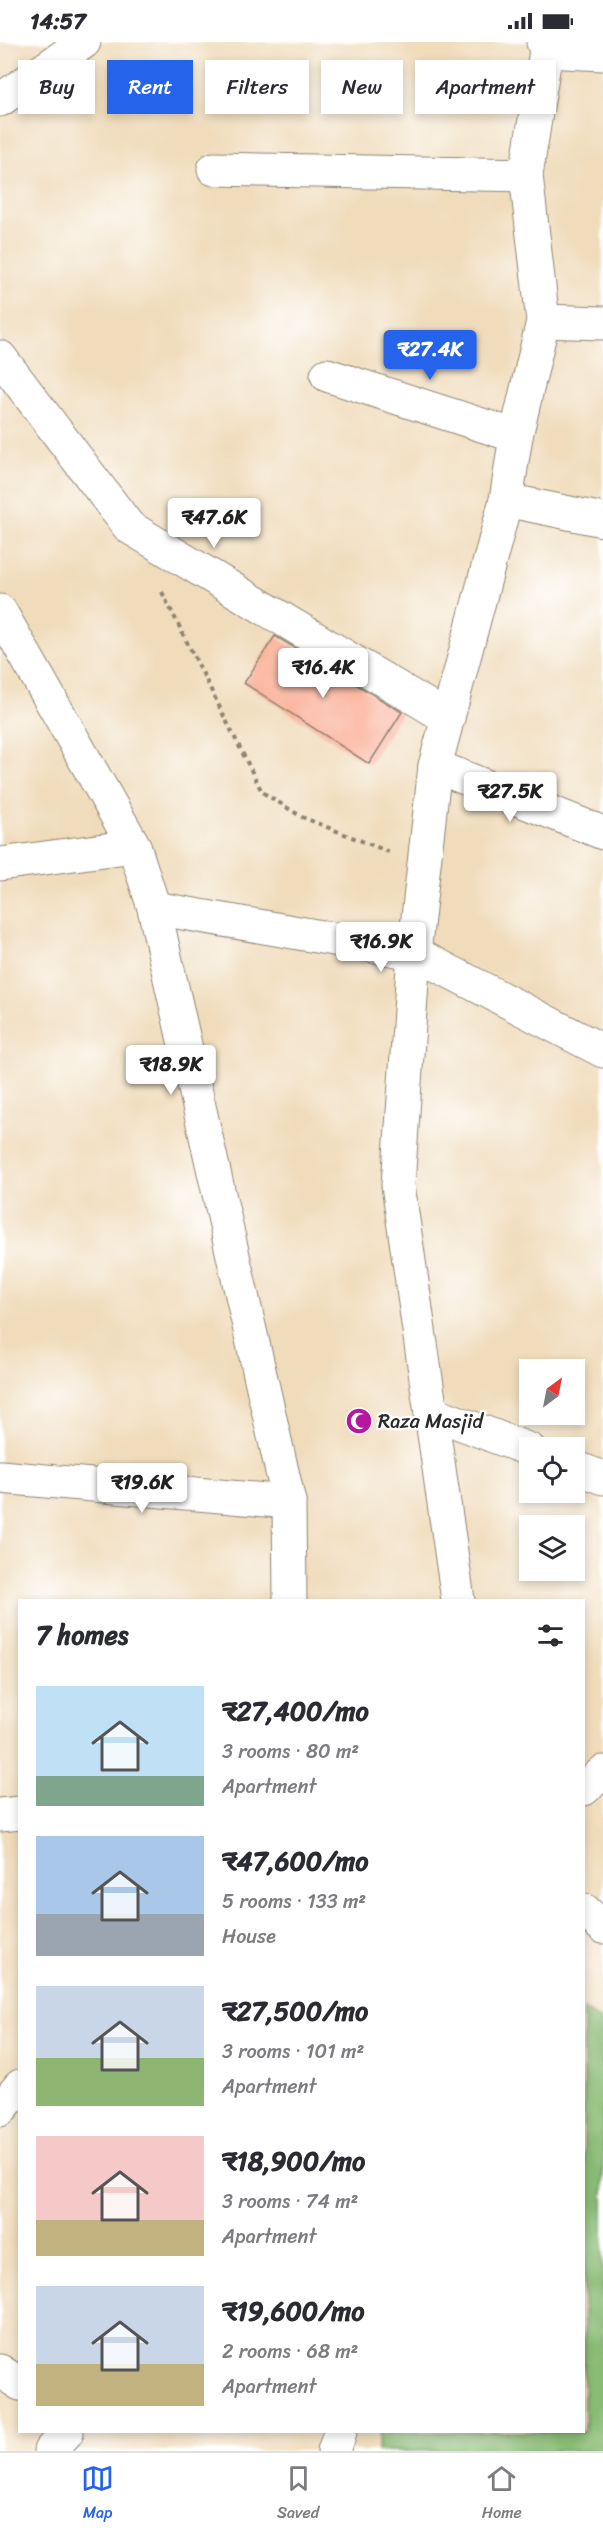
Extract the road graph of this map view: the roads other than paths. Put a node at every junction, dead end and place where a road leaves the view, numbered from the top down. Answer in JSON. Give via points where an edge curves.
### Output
{"nodes":[{"id":1,"x":84,"y":42,"type":"edge"},
{"id":2,"x":545,"y":46,"type":"edge"},
{"id":3,"x":603,"y":54,"type":"edge"},
{"id":4,"x":0,"y":100,"type":"edge"},
{"id":5,"x":214,"y":169,"type":"dead end"},
{"id":6,"x":526,"y":175,"type":"junction"},
{"id":7,"x":543,"y":321,"type":"junction"},
{"id":8,"x":603,"y":323,"type":"edge"},
{"id":9,"x":0,"y":357,"type":"edge"},
{"id":10,"x":327,"y":375,"type":"dead end"},
{"id":11,"x":516,"y":436,"type":"junction"},
{"id":12,"x":506,"y":500,"type":"junction"},
{"id":13,"x":603,"y":520,"type":"edge"},
{"id":14,"x":0,"y":611,"type":"edge"},
{"id":15,"x":448,"y":718,"type":"junction"},
{"id":16,"x":435,"y":766,"type":"junction"},
{"id":17,"x":603,"y":833,"type":"edge"},
{"id":18,"x":134,"y":846,"type":"junction"},
{"id":19,"x":0,"y":864,"type":"edge"},
{"id":20,"x":154,"y":908,"type":"junction"},
{"id":21,"x":414,"y":953,"type":"junction"},
{"id":22,"x":603,"y":1052,"type":"edge"},
{"id":23,"x":431,"y":1412,"type":"junction"},
{"id":24,"x":519,"y":1446,"type":"edge"},
{"id":25,"x":585,"y":1471,"type":"edge"},
{"id":26,"x":0,"y":1477,"type":"edge"},
{"id":27,"x":603,"y":1478,"type":"edge"},
{"id":28,"x":289,"y":1502,"type":"junction"},
{"id":29,"x":290,"y":1599,"type":"edge"},
{"id":30,"x":458,"y":1599,"type":"edge"},
{"id":31,"x":603,"y":1772,"type":"edge"},
{"id":32,"x":585,"y":1788,"type":"edge"},
{"id":33,"x":18,"y":1813,"type":"edge"},
{"id":34,"x":0,"y":1815,"type":"edge"},
{"id":35,"x":585,"y":1911,"type":"edge"},
{"id":36,"x":603,"y":1927,"type":"edge"},
{"id":37,"x":18,"y":2088,"type":"edge"},
{"id":38,"x":0,"y":2110,"type":"edge"},
{"id":39,"x":0,"y":2371,"type":"edge"},
{"id":40,"x":18,"y":2383,"type":"edge"},
{"id":41,"x":66,"y":2433,"type":"edge"},
{"id":42,"x":340,"y":2433,"type":"edge"},
{"id":43,"x":50,"y":2451,"type":"edge"},
{"id":44,"x":334,"y":2451,"type":"edge"}],
"edges":[{"from":1,"to":4,"type":"street"},
{"from":2,"to":3,"type":"street"},
{"from":2,"to":6,"type":"street"},
{"from":5,"to":6,"type":"street"},
{"from":6,"to":7,"type":"street"},
{"from":7,"to":8,"type":"street"},
{"from":7,"to":11,"type":"street"},
{"from":9,"to":15,"type":"street","via":[[129,527]]},
{"from":10,"to":11,"type":"street"},
{"from":11,"to":12,"type":"street"},
{"from":12,"to":13,"type":"street"},
{"from":12,"to":15,"type":"street"},
{"from":14,"to":18,"type":"street"},
{"from":15,"to":16,"type":"street"},
{"from":16,"to":17,"type":"street"},
{"from":16,"to":21,"type":"street"},
{"from":18,"to":19,"type":"street"},
{"from":18,"to":20,"type":"street"},
{"from":20,"to":21,"type":"street"},
{"from":20,"to":28,"type":"street"},
{"from":21,"to":22,"type":"street"},
{"from":21,"to":23,"type":"street","via":[[398,1185]]},
{"from":23,"to":24,"type":"street"},
{"from":23,"to":30,"type":"street"},
{"from":25,"to":27,"type":"street"},
{"from":26,"to":28,"type":"street"},
{"from":28,"to":29,"type":"street"},
{"from":31,"to":32,"type":"street"},
{"from":33,"to":34,"type":"street"},
{"from":35,"to":36,"type":"street"},
{"from":37,"to":38,"type":"street"},
{"from":39,"to":40,"type":"street"},
{"from":41,"to":43,"type":"street"},
{"from":42,"to":44,"type":"street"}]}
